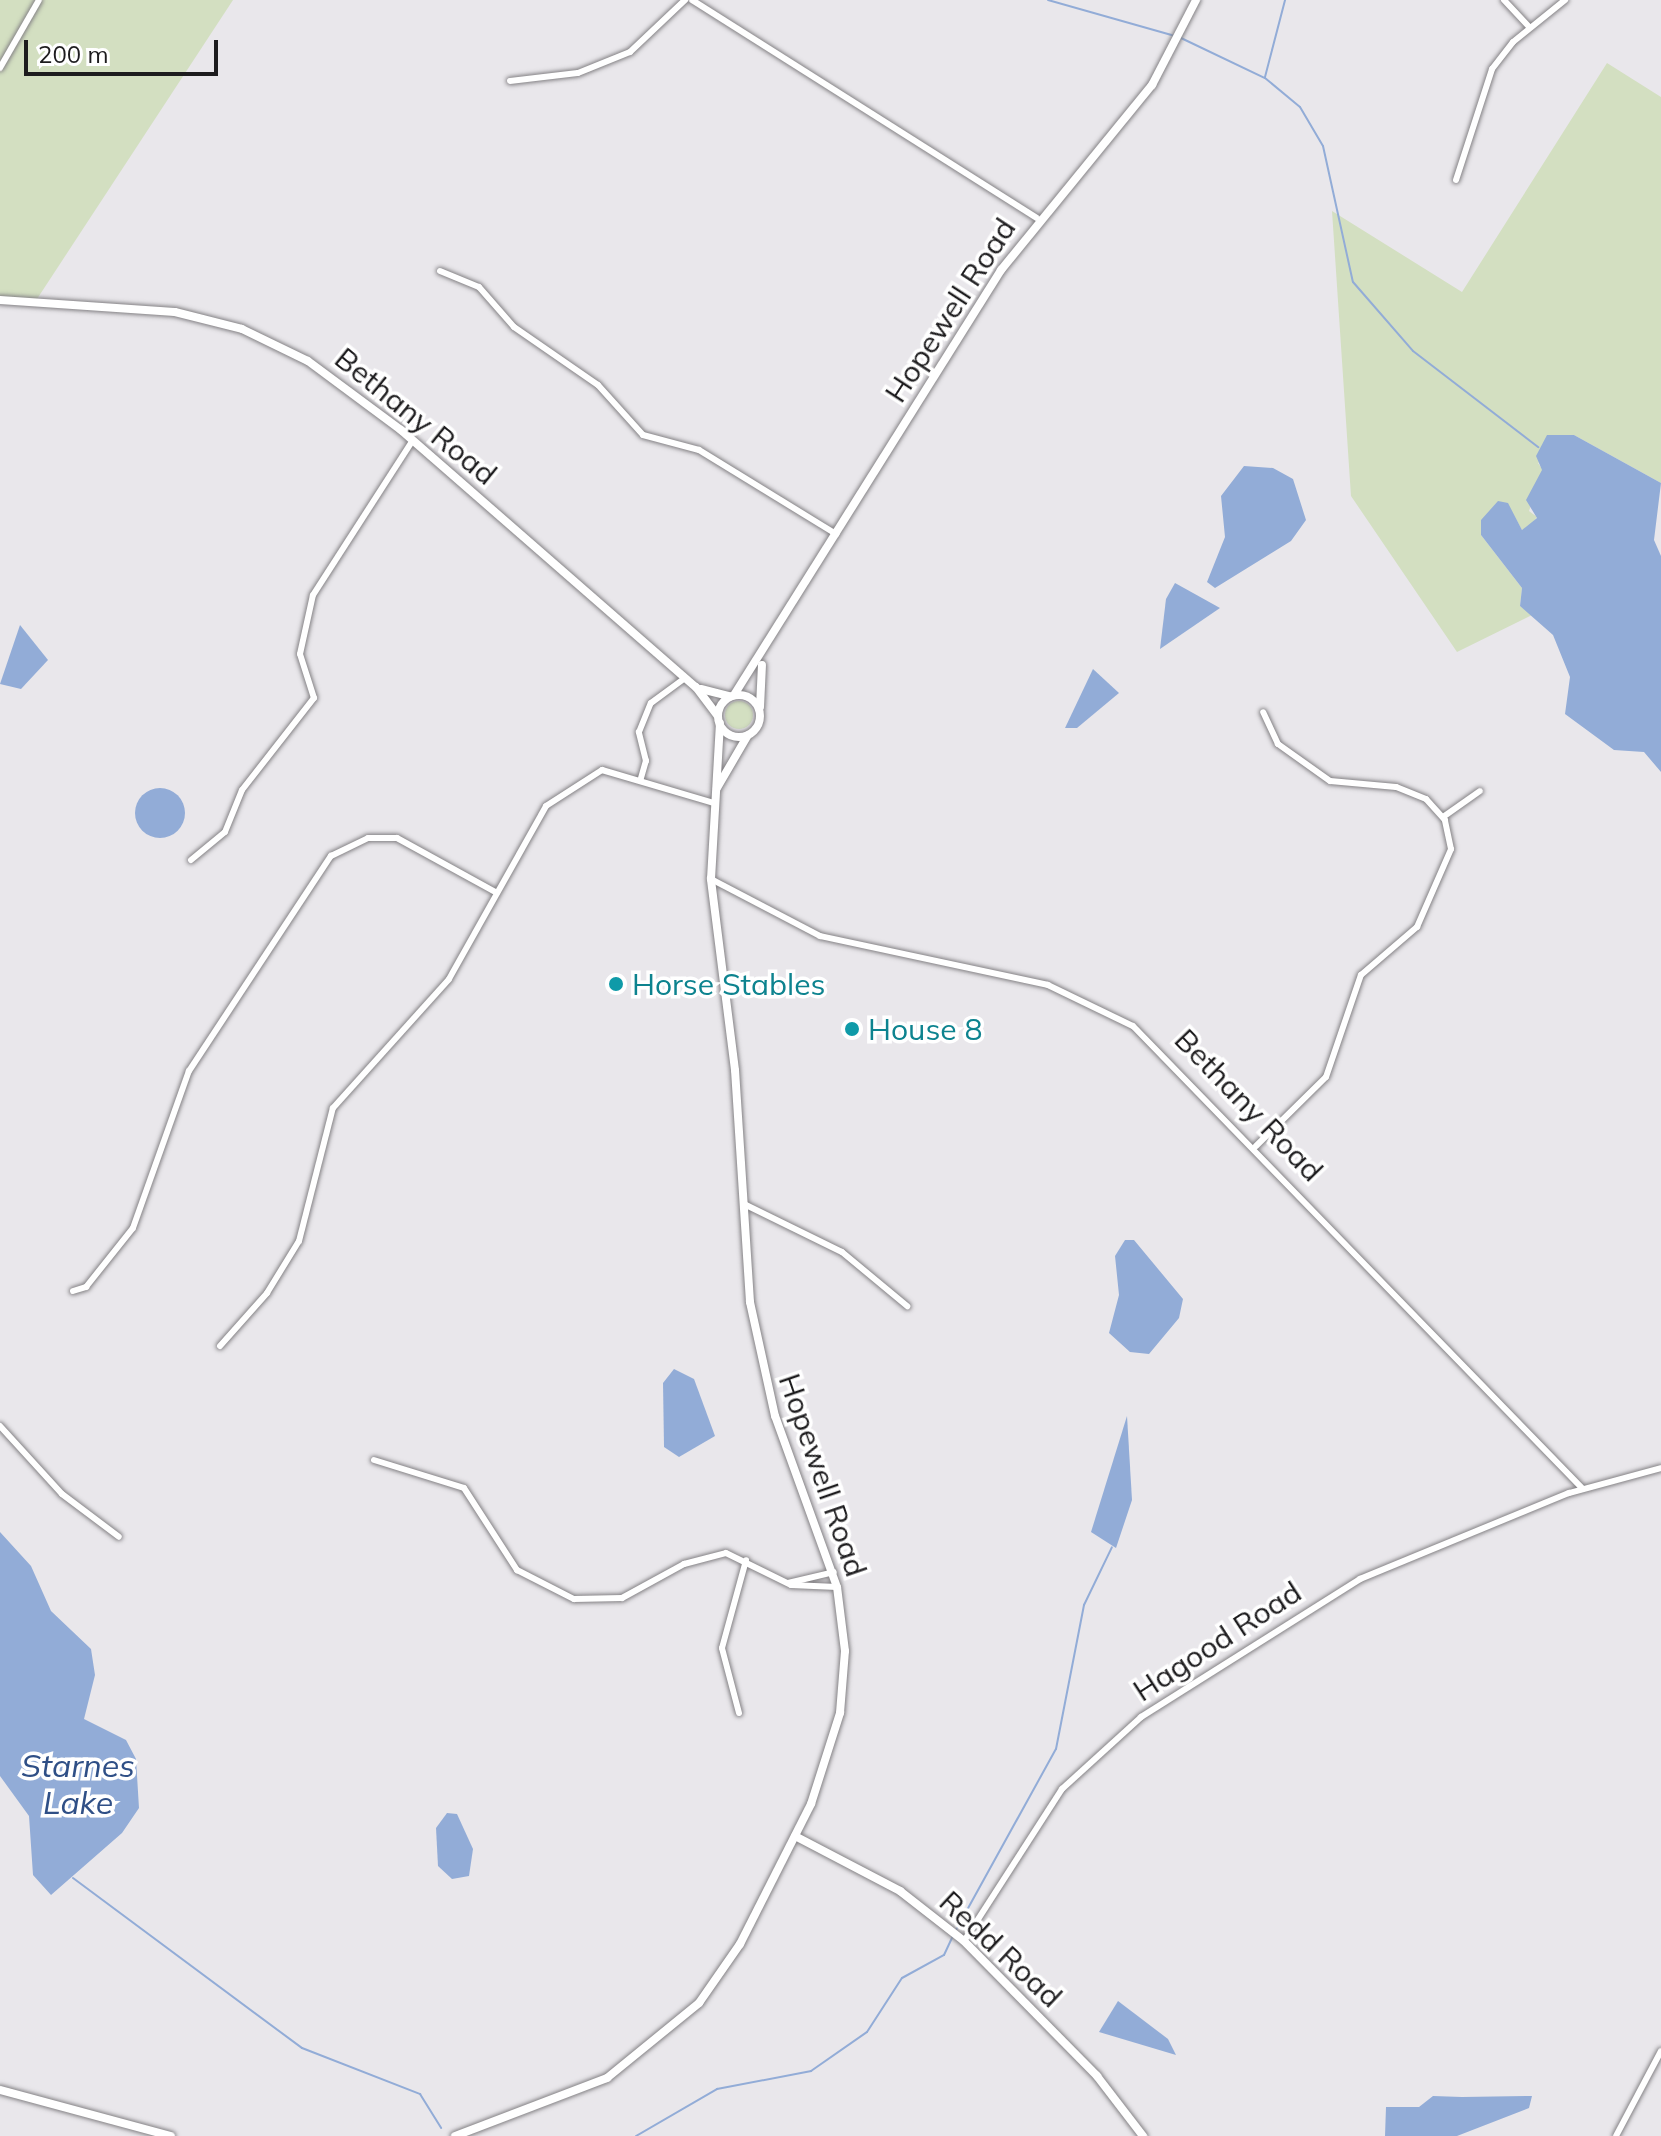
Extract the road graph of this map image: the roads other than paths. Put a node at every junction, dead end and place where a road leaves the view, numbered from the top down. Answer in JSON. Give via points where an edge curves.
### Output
{"nodes":[{"id":1,"x":39,"y":0,"type":"edge"},
{"id":2,"x":685,"y":0,"type":"edge"},
{"id":3,"x":692,"y":0,"type":"edge"},
{"id":4,"x":1196,"y":0,"type":"edge"},
{"id":5,"x":1504,"y":0,"type":"edge"},
{"id":6,"x":1565,"y":0,"type":"edge"},
{"id":7,"x":1529,"y":27,"type":"junction"},
{"id":8,"x":0,"y":68,"type":"edge"},
{"id":9,"x":510,"y":81,"type":"dead end"},
{"id":10,"x":1456,"y":180,"type":"dead end"},
{"id":11,"x":1037,"y":218,"type":"junction"},
{"id":12,"x":440,"y":271,"type":"dead end"},
{"id":13,"x":0,"y":300,"type":"edge"},
{"id":14,"x":413,"y":440,"type":"junction"},
{"id":15,"x":836,"y":534,"type":"junction"},
{"id":16,"x":762,"y":660,"type":"junction"},
{"id":17,"x":685,"y":678,"type":"junction"},
{"id":18,"x":696,"y":687,"type":"junction"},
{"id":19,"x":733,"y":696,"type":"junction"},
{"id":20,"x":760,"y":712,"type":"junction"},
{"id":21,"x":1263,"y":712,"type":"dead end"},
{"id":22,"x":719,"y":719,"type":"junction"},
{"id":23,"x":749,"y":735,"type":"junction"},
{"id":24,"x":641,"y":778,"type":"junction"},
{"id":25,"x":1480,"y":791,"type":"dead end"},
{"id":26,"x":715,"y":792,"type":"junction"},
{"id":27,"x":714,"y":803,"type":"junction"},
{"id":28,"x":1443,"y":817,"type":"junction"},
{"id":29,"x":191,"y":860,"type":"dead end"},
{"id":30,"x":711,"y":879,"type":"junction"},
{"id":31,"x":497,"y":893,"type":"junction"},
{"id":32,"x":1256,"y":1146,"type":"junction"},
{"id":33,"x":744,"y":1204,"type":"junction"},
{"id":34,"x":73,"y":1291,"type":"dead end"},
{"id":35,"x":907,"y":1306,"type":"dead end"},
{"id":36,"x":220,"y":1346,"type":"dead end"},
{"id":37,"x":0,"y":1426,"type":"edge"},
{"id":38,"x":374,"y":1460,"type":"dead end"},
{"id":39,"x":1661,"y":1468,"type":"edge"},
{"id":40,"x":1582,"y":1488,"type":"junction"},
{"id":41,"x":119,"y":1537,"type":"dead end"},
{"id":42,"x":746,"y":1560,"type":"junction"},
{"id":43,"x":834,"y":1572,"type":"junction"},
{"id":44,"x":788,"y":1583,"type":"junction"},
{"id":45,"x":837,"y":1587,"type":"junction"},
{"id":46,"x":739,"y":1713,"type":"dead end"},
{"id":47,"x":795,"y":1836,"type":"junction"},
{"id":48,"x":964,"y":1941,"type":"junction"},
{"id":49,"x":1661,"y":2051,"type":"edge"},
{"id":50,"x":0,"y":2090,"type":"edge"},
{"id":51,"x":171,"y":2136,"type":"edge"},
{"id":52,"x":455,"y":2136,"type":"edge"},
{"id":53,"x":1143,"y":2136,"type":"edge"},
{"id":54,"x":1616,"y":2136,"type":"edge"}],
"edges":[{"from":1,"to":8,"type":"street"},
{"from":2,"to":9,"type":"street","via":[[630,52],[578,73]]},
{"from":3,"to":11,"type":"street"},
{"from":4,"to":11,"type":"street","name":"Hopewell Road","via":[[1152,85]]},
{"from":5,"to":7,"type":"street"},
{"from":6,"to":7,"type":"street"},
{"from":7,"to":10,"type":"street","via":[[1492,69]]},
{"from":11,"to":15,"type":"street","name":"Hopewell Road"},
{"from":12,"to":15,"type":"street","via":[[479,287],[514,327],[598,385],[643,435],[699,450]]},
{"from":13,"to":14,"type":"street","name":"Bethany Road","via":[[124,305],[229,325],[329,374]]},
{"from":14,"to":17,"type":"street","name":"Bethany Road"},
{"from":14,"to":29,"type":"street","via":[[313,595],[300,654],[314,698],[242,790],[225,832],[203,842]]},
{"from":15,"to":16,"type":"street","name":"Hopewell Road"},
{"from":16,"to":19,"type":"street","name":"Hopewell Road"},
{"from":16,"to":20,"type":"street","name":"Hopewell Road"},
{"from":17,"to":18,"type":"street","name":"Bethany Road"},
{"from":17,"to":24,"type":"street","via":[[651,703],[639,732]]},
{"from":18,"to":19,"type":"street","name":"Bethany Road"},
{"from":18,"to":22,"type":"street","name":"Bethany Road"},
{"from":19,"to":20,"type":"street","via":[[748,696]]},
{"from":19,"to":22,"type":"street"},
{"from":20,"to":23,"type":"street"},
{"from":21,"to":28,"type":"street","via":[[1278,744],[1319,775],[1349,787],[1408,790]]},
{"from":22,"to":23,"type":"street","via":[[735,736]]},
{"from":22,"to":26,"type":"street","name":"Hopewell Road"},
{"from":23,"to":26,"type":"street","name":"Hopewell Road","via":[[736,744]]},
{"from":24,"to":27,"type":"street"},
{"from":24,"to":31,"type":"street","via":[[602,770],[568,786],[539,814]]},
{"from":25,"to":28,"type":"street"},
{"from":26,"to":27,"type":"street","name":"Hopewell Road"},
{"from":27,"to":30,"type":"street","name":"Hopewell Road"},
{"from":28,"to":32,"type":"street","via":[[1449,858],[1423,919],[1367,967],[1331,1069]]},
{"from":30,"to":32,"type":"street","name":"Bethany Road","via":[[820,936],[1048,985],[1092,1002],[1152,1040]]},
{"from":30,"to":33,"type":"street","name":"Hopewell Road"},
{"from":31,"to":34,"type":"street","via":[[397,838],[368,838],[331,856],[189,1071],[133,1228],[86,1287]]},
{"from":31,"to":36,"type":"street","via":[[449,979],[333,1108],[299,1241],[267,1293]]},
{"from":32,"to":40,"type":"street","name":"Bethany Road"},
{"from":33,"to":35,"type":"street","via":[[842,1252]]},
{"from":33,"to":43,"type":"street","name":"Hopewell Road","via":[[764,1376]]},
{"from":37,"to":41,"type":"street","via":[[62,1494]]},
{"from":38,"to":42,"type":"street","via":[[464,1488],[517,1570],[574,1599],[622,1598],[719,1554]]},
{"from":39,"to":40,"type":"street"},
{"from":40,"to":48,"type":"street","name":"Hagood Road","via":[[1340,1589],[1121,1732],[1062,1789]]},
{"from":42,"to":44,"type":"street"},
{"from":42,"to":46,"type":"street","via":[[722,1648]]},
{"from":43,"to":44,"type":"street"},
{"from":43,"to":45,"type":"street","name":"Hopewell Road"},
{"from":44,"to":45,"type":"street"},
{"from":45,"to":47,"type":"street","name":"Hopewell Road","via":[[845,1651],[840,1713]]},
{"from":47,"to":48,"type":"street","name":"Redd Road","via":[[900,1891]]},
{"from":47,"to":52,"type":"street","name":"Hopewell Road","via":[[725,1969],[677,2026],[588,2088]]},
{"from":48,"to":53,"type":"street","name":"Redd Road","via":[[1097,2076]]},
{"from":49,"to":54,"type":"street"},
{"from":50,"to":51,"type":"street"}]}
